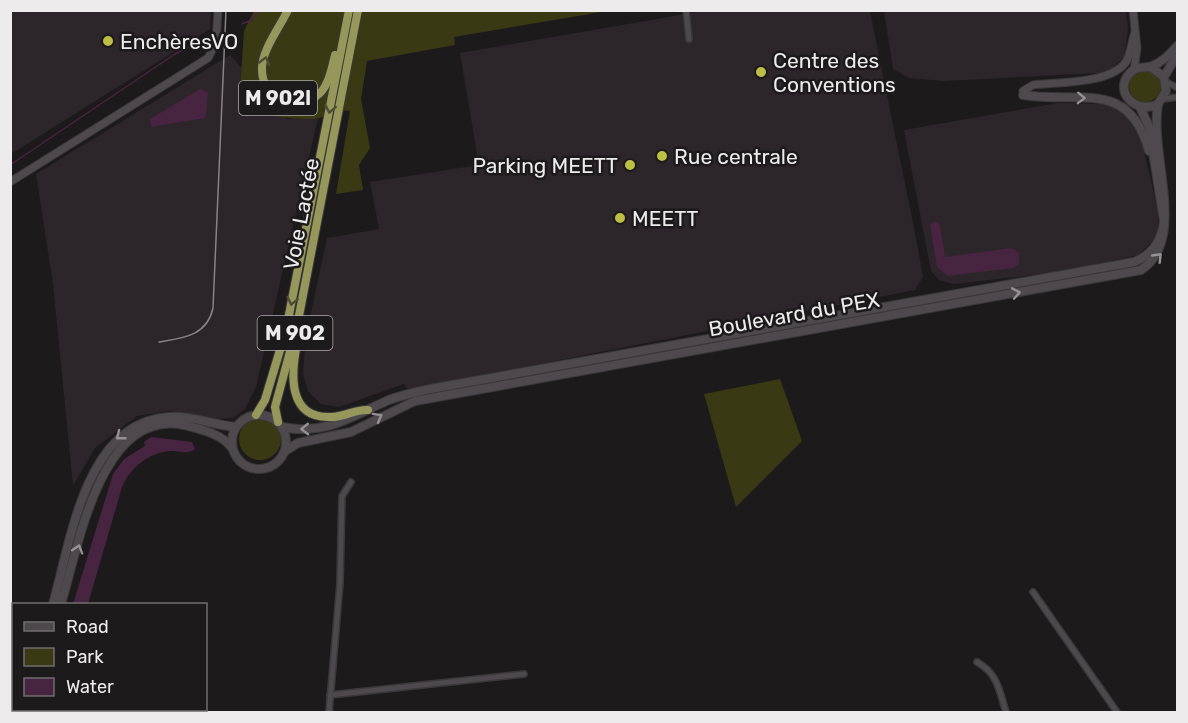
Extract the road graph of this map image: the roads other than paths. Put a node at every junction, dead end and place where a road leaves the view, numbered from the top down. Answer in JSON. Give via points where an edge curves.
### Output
{"nodes":[{"id":1,"x":218,"y":10,"type":"edge"},
{"id":2,"x":288,"y":10,"type":"edge"},
{"id":3,"x":349,"y":10,"type":"edge"},
{"id":4,"x":358,"y":10,"type":"edge"},
{"id":5,"x":686,"y":10,"type":"edge"},
{"id":6,"x":1133,"y":10,"type":"edge"},
{"id":7,"x":1135,"y":32,"type":"junction"},
{"id":8,"x":689,"y":39,"type":"dead end"},
{"id":9,"x":1178,"y":45,"type":"edge"},
{"id":10,"x":342,"y":46,"type":"junction"},
{"id":11,"x":1178,"y":53,"type":"edge"},
{"id":12,"x":1151,"y":67,"type":"junction"},
{"id":13,"x":1134,"y":70,"type":"junction"},
{"id":14,"x":1165,"y":80,"type":"junction"},
{"id":15,"x":1178,"y":88,"type":"edge"},
{"id":16,"x":1023,"y":93,"type":"joint"},
{"id":17,"x":1178,"y":97,"type":"edge"},
{"id":18,"x":1161,"y":101,"type":"junction"},
{"id":19,"x":1140,"y":107,"type":"junction"},
{"id":20,"x":1156,"y":175,"type":"junction"},
{"id":21,"x":10,"y":182,"type":"edge"},
{"id":22,"x":306,"y":285,"type":"junction"},
{"id":23,"x":368,"y":410,"type":"junction"},
{"id":24,"x":256,"y":415,"type":"junction"},
{"id":25,"x":280,"y":425,"type":"junction"},
{"id":26,"x":236,"y":427,"type":"junction"},
{"id":27,"x":232,"y":448,"type":"junction"},
{"id":28,"x":285,"y":451,"type":"junction"},
{"id":29,"x":351,"y":482,"type":"dead end"},
{"id":30,"x":1033,"y":591,"type":"dead end"},
{"id":31,"x":52,"y":603,"type":"edge"},
{"id":32,"x":61,"y":603,"type":"edge"},
{"id":33,"x":977,"y":662,"type":"dead end"},
{"id":34,"x":524,"y":674,"type":"dead end"},
{"id":35,"x":330,"y":696,"type":"junction"},
{"id":36,"x":329,"y":712,"type":"edge"},
{"id":37,"x":1006,"y":712,"type":"edge"},
{"id":38,"x":1117,"y":712,"type":"edge"}],
"edges":[{"from":1,"to":21,"type":"street","via":[[216,43],[208,58]]},
{"from":10,"to":2,"type":"highway","number":"M 902l","one_way":true,"via":[[337,48],[321,93],[295,103],[275,97],[263,79],[263,62]]},
{"from":3,"to":10,"type":"highway","name":"Voie Lactée","number":"M 902"},
{"from":4,"to":22,"type":"highway","name":"Voie Lactée","number":"M 902"},
{"from":5,"to":8,"type":"street"},
{"from":6,"to":7,"type":"street"},
{"from":7,"to":13,"type":"street"},
{"from":7,"to":16,"type":"street","via":[[1127,58],[1116,72],[1033,85]]},
{"from":9,"to":12,"type":"main road"},
{"from":10,"to":24,"type":"highway","name":"Voie Lactée","number":"M 902","one_way":true,"via":[[286,330],[265,400]]},
{"from":11,"to":14,"type":"main road"},
{"from":12,"to":13,"type":"main road"},
{"from":12,"to":14,"type":"main road"},
{"from":13,"to":19,"type":"main road","via":[[1126,79],[1125,89],[1131,102]]},
{"from":14,"to":15,"type":"street"},
{"from":14,"to":18,"type":"main road"},
{"from":16,"to":20,"type":"main road","one_way":true,"via":[[1103,99],[1125,108],[1144,134]]},
{"from":17,"to":18,"type":"street"},
{"from":18,"to":19,"type":"main road"},
{"from":28,"to":18,"type":"main road","name":"Boulevard du PEX","one_way":true,"via":[[298,443],[351,432],[415,400],[1141,270],[1166,248],[1173,225],[1158,129]]},
{"from":19,"to":20,"type":"main road","name":"Boulevard du PEX","via":[[1149,127]]},
{"from":20,"to":23,"type":"main road","name":"Boulevard du PEX","via":[[1164,211],[1162,234],[1146,256],[1125,265],[430,389],[390,399]]},
{"from":22,"to":23,"type":"highway","via":[[292,376],[298,400],[315,414],[328,417]]},
{"from":22,"to":25,"type":"highway","name":"Voie Lactée","number":"M 902","via":[[275,407]]},
{"from":23,"to":25,"type":"main road","name":"Boulevard du PEX","one_way":true,"via":[[324,428],[302,430]]},
{"from":24,"to":25,"type":"main road"},
{"from":24,"to":26,"type":"main road"},
{"from":25,"to":28,"type":"main road","via":[[286,435]]},
{"from":26,"to":27,"type":"main road"},
{"from":26,"to":31,"type":"main road","one_way":true,"via":[[166,417],[130,429],[111,443],[85,491]]},
{"from":27,"to":28,"type":"main road","via":[[243,465],[259,470],[275,465]]},
{"from":32,"to":27,"type":"main road","one_way":true,"via":[[94,493],[119,449],[136,435],[178,424],[221,438]]},
{"from":29,"to":35,"type":"street","via":[[342,496],[340,583]]},
{"from":30,"to":38,"type":"street"},
{"from":33,"to":37,"type":"street","via":[[990,669]]},
{"from":34,"to":35,"type":"street"},
{"from":35,"to":36,"type":"street"}]}
